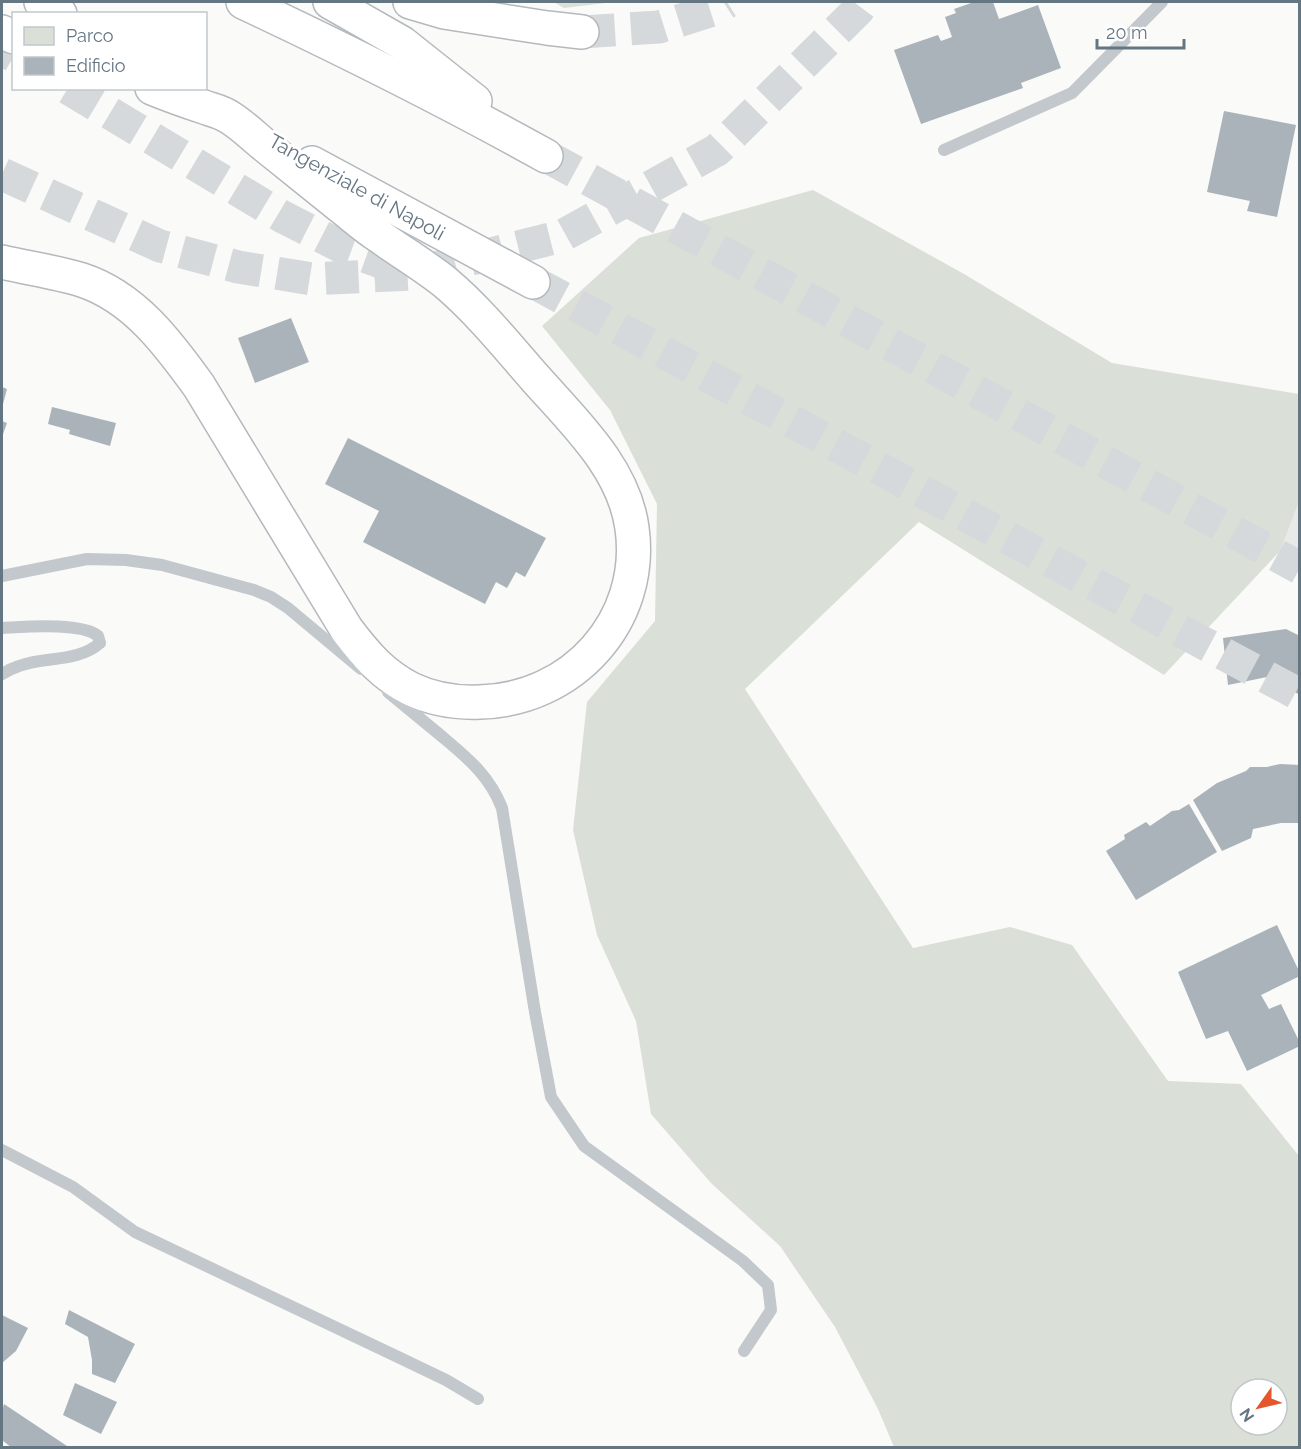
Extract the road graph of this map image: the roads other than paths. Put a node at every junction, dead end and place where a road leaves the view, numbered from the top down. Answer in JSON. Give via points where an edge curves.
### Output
{"nodes":[{"id":1,"x":41,"y":2,"type":"edge"},
{"id":2,"x":243,"y":2,"type":"edge"},
{"id":3,"x":330,"y":2,"type":"edge"},
{"id":4,"x":410,"y":2,"type":"edge"},
{"id":5,"x":465,"y":2,"type":"edge"},
{"id":6,"x":1162,"y":2,"type":"edge"},
{"id":7,"x":57,"y":12,"type":"edge"},
{"id":8,"x":547,"y":28,"type":"junction"},
{"id":9,"x":582,"y":33,"type":"tunnel mouth"},
{"id":10,"x":157,"y":90,"type":"edge"},
{"id":11,"x":186,"y":90,"type":"edge"},
{"id":12,"x":228,"y":116,"type":"junction"},
{"id":13,"x":944,"y":150,"type":"dead end"},
{"id":14,"x":2,"y":262,"type":"edge"},
{"id":15,"x":534,"y":282,"type":"tunnel mouth"},
{"id":16,"x":2,"y":576,"type":"edge"},
{"id":17,"x":2,"y":628,"type":"edge"},
{"id":18,"x":2,"y":674,"type":"edge"},
{"id":19,"x":2,"y":1150,"type":"edge"},
{"id":20,"x":744,"y":1351,"type":"dead end"},
{"id":21,"x":478,"y":1399,"type":"dead end"}],
"edges":[{"from":1,"to":7,"type":"highway"},
{"from":2,"to":3,"type":"highway","via":[[542,154],[402,43]]},
{"from":4,"to":8,"type":"highway","via":[[444,12]]},
{"from":5,"to":8,"type":"highway"},
{"from":6,"to":13,"type":"lane","via":[[1072,93]]},
{"from":8,"to":9,"type":"highway"},
{"from":10,"to":12,"type":"highway"},
{"from":11,"to":12,"type":"highway","name":"Tangenziale di Napoli"},
{"from":12,"to":14,"type":"highway","via":[[376,235],[446,283],[508,347],[609,467],[625,497],[632,526],[634,554],[630,580],[624,605],[612,626],[582,664],[562,679],[520,697],[463,703],[437,699],[384,672],[347,630],[199,386],[164,340],[113,294],[82,280]]},
{"from":12,"to":15,"type":"highway","name":"Tangenziale di Napoli"},
{"from":16,"to":20,"type":"lane","via":[[87,559],[126,560],[162,565],[271,597],[485,776],[502,808],[551,1097],[584,1146],[743,1261],[768,1284],[771,1310]]},
{"from":17,"to":18,"type":"lane","via":[[51,626],[92,631],[100,643],[75,656],[19,665]]},
{"from":19,"to":21,"type":"lane","via":[[74,1187],[135,1232],[446,1380]]}]}
